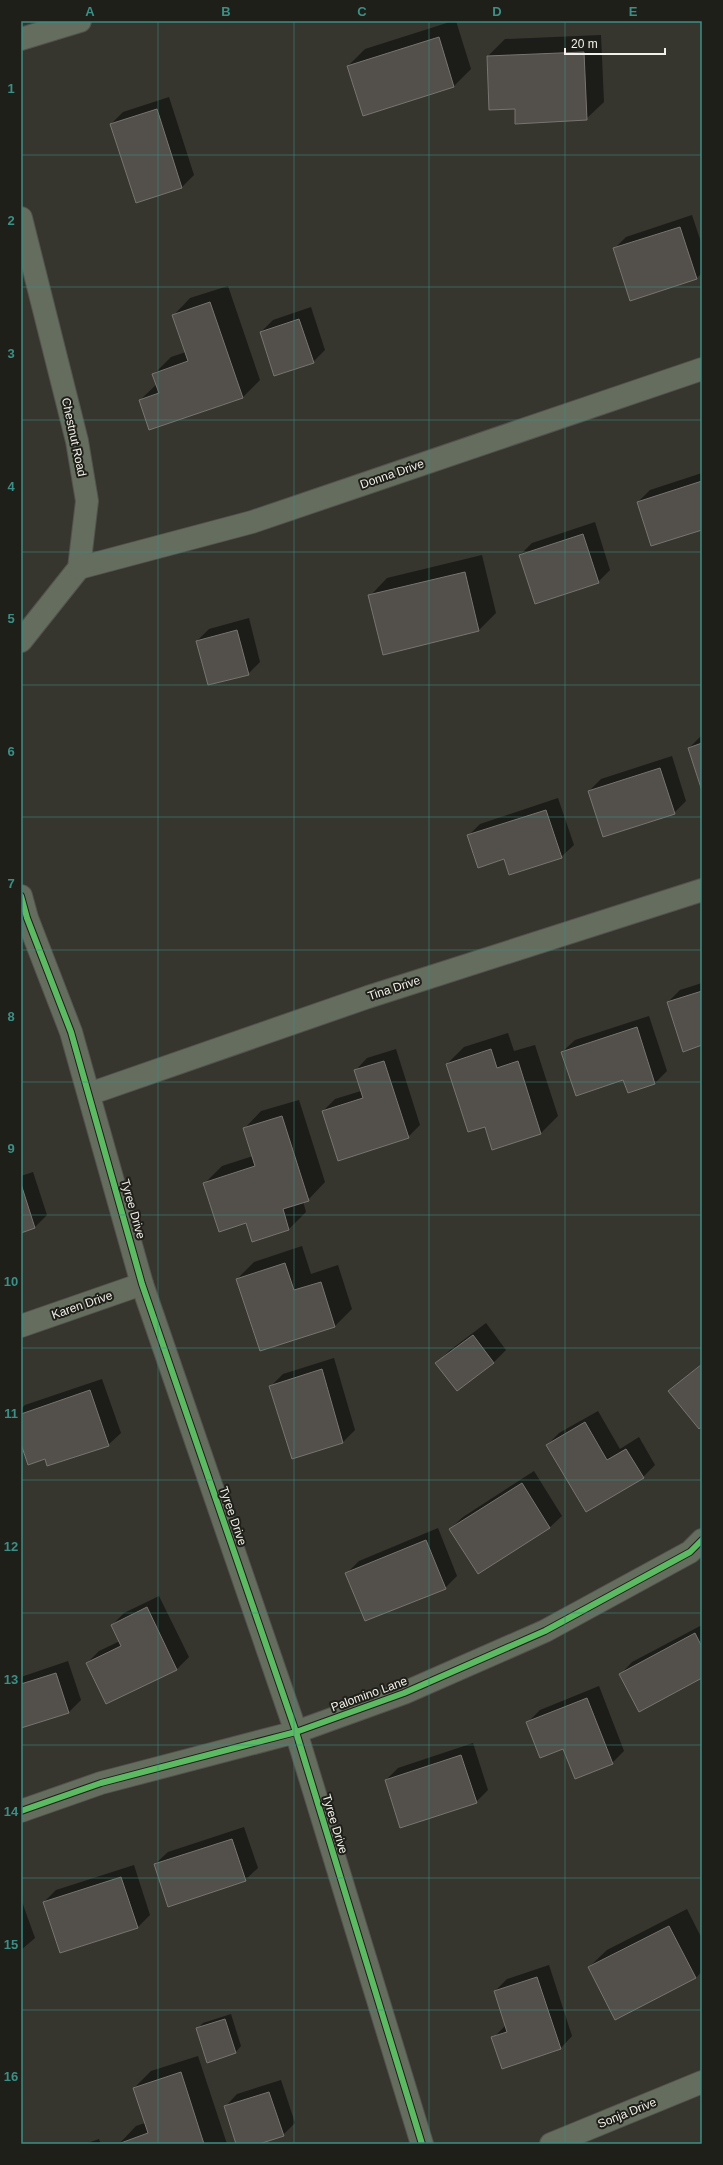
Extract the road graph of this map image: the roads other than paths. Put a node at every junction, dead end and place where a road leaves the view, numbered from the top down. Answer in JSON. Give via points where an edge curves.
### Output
{"nodes":[{"id":1,"x":80,"y":21,"type":"edge"},
{"id":2,"x":21,"y":39,"type":"edge"},
{"id":3,"x":21,"y":218,"type":"edge"},
{"id":4,"x":702,"y":370,"type":"edge"},
{"id":5,"x":79,"y":568,"type":"junction"},
{"id":6,"x":21,"y":642,"type":"edge"},
{"id":7,"x":702,"y":890,"type":"edge"},
{"id":8,"x":21,"y":896,"type":"edge"},
{"id":9,"x":89,"y":1094,"type":"junction"},
{"id":10,"x":142,"y":1284,"type":"junction"},
{"id":11,"x":21,"y":1326,"type":"edge"},
{"id":12,"x":702,"y":1540,"type":"edge"},
{"id":13,"x":296,"y":1732,"type":"junction"},
{"id":14,"x":21,"y":1811,"type":"edge"},
{"id":15,"x":702,"y":2082,"type":"edge"},
{"id":16,"x":422,"y":2144,"type":"edge"},
{"id":17,"x":551,"y":2144,"type":"edge"}],
"edges":[{"from":1,"to":2,"type":"street"},
{"from":3,"to":5,"type":"street","name":"Chestnut Road","via":[[77,441],[86,494]]},
{"from":4,"to":5,"type":"street","name":"Donna Drive","via":[[252,522]]},
{"from":5,"to":6,"type":"street"},
{"from":7,"to":9,"type":"street","name":"Tina Drive","via":[[368,997]]},
{"from":8,"to":9,"type":"street","name":"Tyree Drive","via":[[27,918],[72,1032]]},
{"from":9,"to":10,"type":"street","name":"Tyree Drive"},
{"from":10,"to":11,"type":"street","name":"Karen Drive"},
{"from":10,"to":13,"type":"street","name":"Tyree Drive"},
{"from":12,"to":13,"type":"street","name":"Palomino Lane","via":[[690,1552],[545,1630],[404,1693]]},
{"from":13,"to":14,"type":"street","name":"Palomino Lane","via":[[101,1783]]},
{"from":13,"to":16,"type":"street","name":"Tyree Drive"},
{"from":15,"to":17,"type":"street","name":"Sonja Drive"}]}
